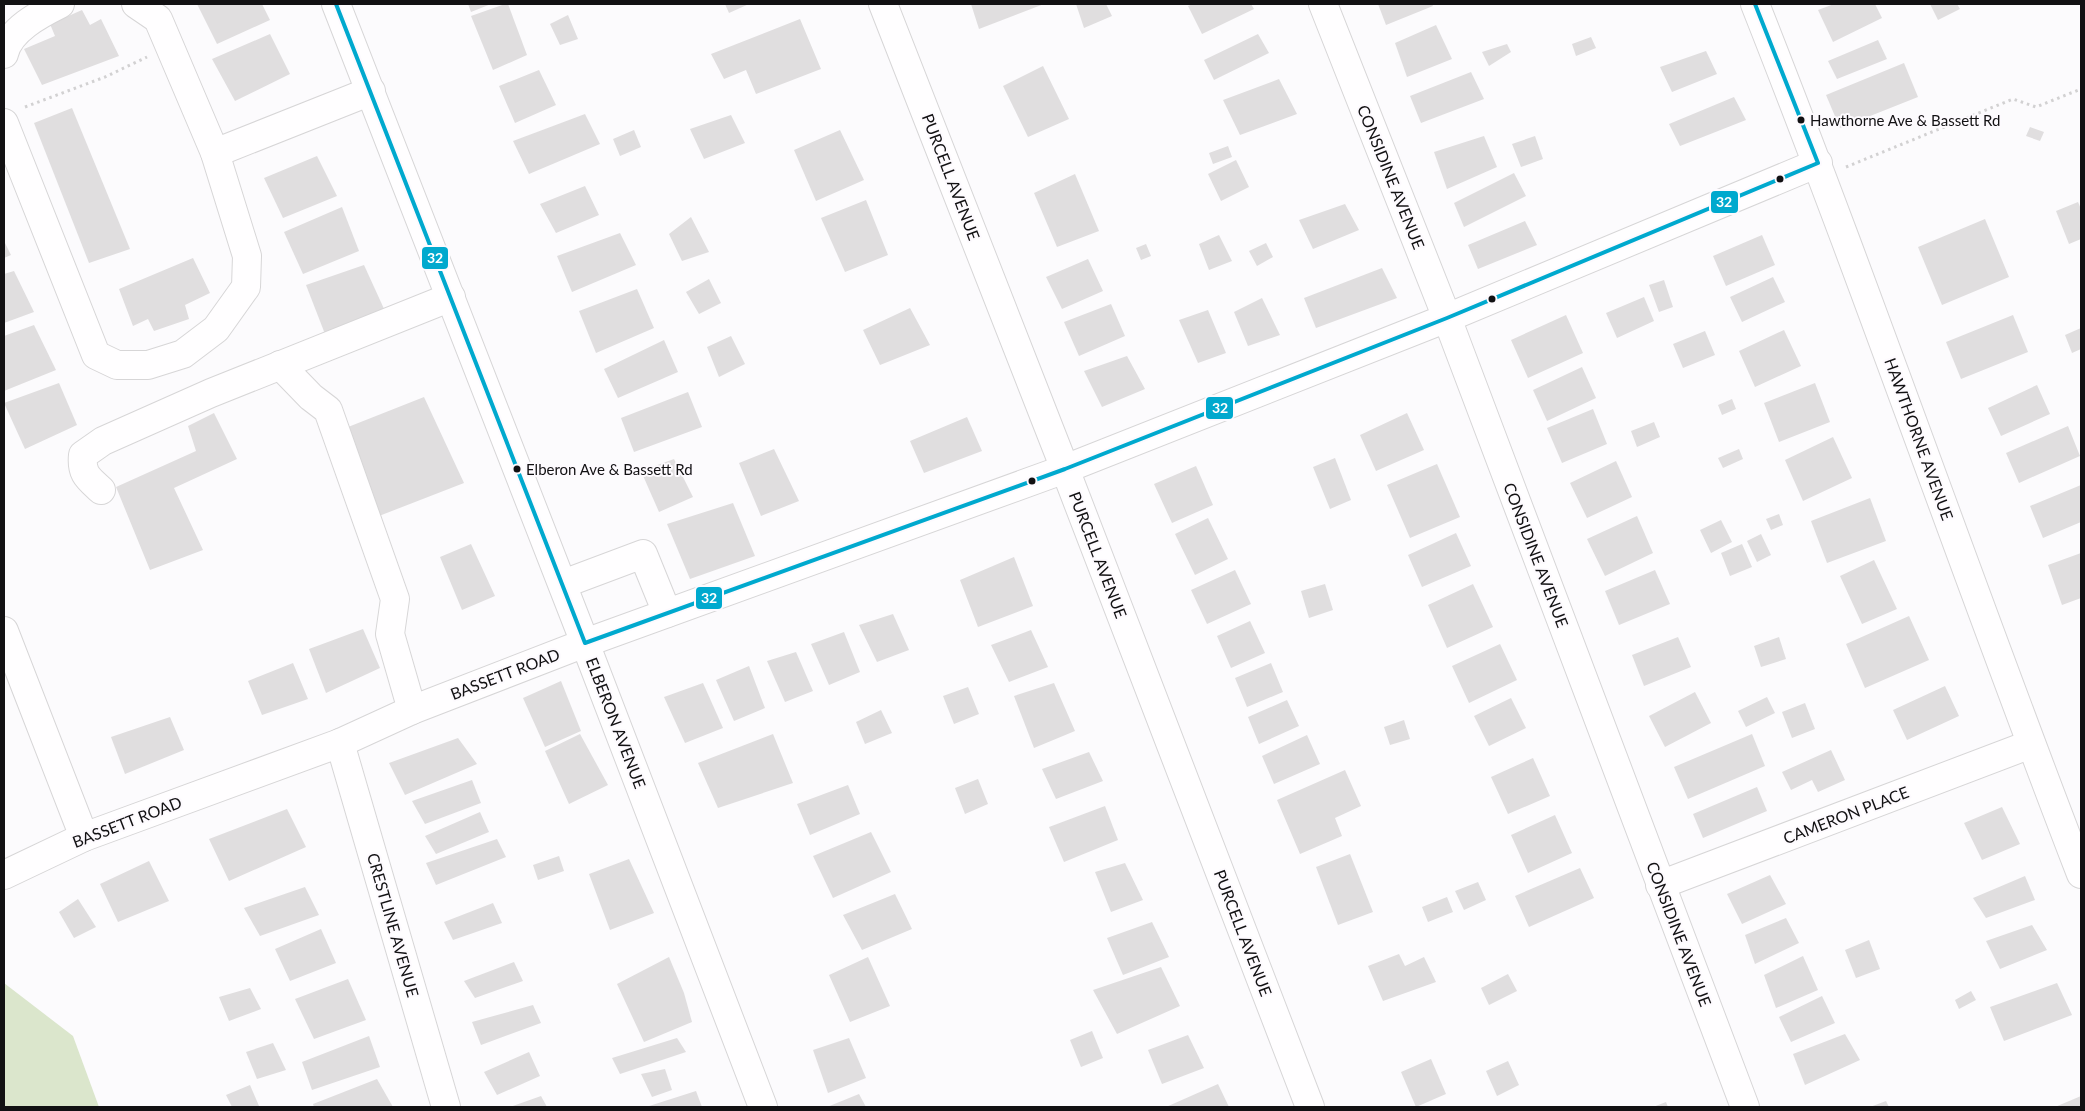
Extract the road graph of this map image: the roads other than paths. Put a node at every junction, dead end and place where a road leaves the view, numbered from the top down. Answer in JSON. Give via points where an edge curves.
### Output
{"nodes":[{"id":1,"x":60,"y":4,"type":"edge"},
{"id":2,"x":136,"y":4,"type":"edge"},
{"id":3,"x":336,"y":4,"type":"edge"},
{"id":4,"x":883,"y":4,"type":"edge"},
{"id":5,"x":1323,"y":4,"type":"edge"},
{"id":6,"x":1755,"y":4,"type":"edge"},
{"id":7,"x":4,"y":54,"type":"edge"},
{"id":8,"x":371,"y":91,"type":"junction"},
{"id":9,"x":13,"y":116,"type":"edge"},
{"id":10,"x":215,"y":153,"type":"junction"},
{"id":11,"x":1831,"y":166,"type":"junction"},
{"id":12,"x":451,"y":297,"type":"junction"},
{"id":13,"x":1447,"y":318,"type":"junction"},
{"id":14,"x":280,"y":365,"type":"junction"},
{"id":15,"x":1065,"y":469,"type":"junction"},
{"id":16,"x":101,"y":490,"type":"dead end"},
{"id":17,"x":563,"y":584,"type":"junction"},
{"id":18,"x":667,"y":613,"type":"junction"},
{"id":19,"x":4,"y":631,"type":"edge"},
{"id":20,"x":585,"y":643,"type":"junction"},
{"id":21,"x":412,"y":710,"type":"junction"},
{"id":22,"x":340,"y":743,"type":"junction"},
{"id":23,"x":2031,"y":744,"type":"junction"},
{"id":24,"x":84,"y":836,"type":"junction"},
{"id":25,"x":2081,"y":874,"type":"edge"},
{"id":26,"x":4,"y":875,"type":"edge"},
{"id":27,"x":1660,"y":885,"type":"junction"},
{"id":28,"x":446,"y":1107,"type":"edge"},
{"id":29,"x":763,"y":1107,"type":"edge"},
{"id":30,"x":1310,"y":1107,"type":"edge"},
{"id":31,"x":1745,"y":1107,"type":"edge"}],
"edges":[{"from":1,"to":7,"type":"street","via":[[30,20],[6,46]]},
{"from":2,"to":10,"type":"street","via":[[158,19]]},
{"from":3,"to":8,"type":"street","name":"ELBERON AVENUE"},
{"from":4,"to":15,"type":"street","name":"PURCELL AVENUE"},
{"from":5,"to":13,"type":"street","name":"CONSIDINE AVENUE"},
{"from":6,"to":11,"type":"street","name":"HAWTHORNE AVENUE"},
{"from":8,"to":10,"type":"street"},
{"from":8,"to":12,"type":"street","name":"ELBERON AVENUE"},
{"from":9,"to":10,"type":"street","via":[[96,355],[117,365],[148,365],[183,354],[216,329],[246,287],[247,256]]},
{"from":11,"to":13,"type":"street","name":"BASSETT ROAD"},
{"from":11,"to":23,"type":"street","name":"HAWTHORNE AVENUE"},
{"from":12,"to":14,"type":"street"},
{"from":12,"to":17,"type":"street","name":"ELBERON AVENUE"},
{"from":13,"to":15,"type":"street","name":"BASSETT ROAD"},
{"from":13,"to":27,"type":"street","name":"CONSIDINE AVENUE"},
{"from":14,"to":16,"type":"street","via":[[103,441],[84,455],[82,466],[88,478]]},
{"from":14,"to":21,"type":"street","via":[[328,410],[395,599],[390,634]]},
{"from":15,"to":18,"type":"street","name":"BASSETT ROAD"},
{"from":15,"to":30,"type":"street","name":"PURCELL AVENUE"},
{"from":17,"to":18,"type":"street","via":[[643,554]]},
{"from":17,"to":20,"type":"street","name":"ELBERON AVENUE"},
{"from":18,"to":20,"type":"street","name":"BASSETT ROAD"},
{"from":19,"to":24,"type":"street"},
{"from":20,"to":21,"type":"street","name":"BASSETT ROAD"},
{"from":20,"to":29,"type":"street","name":"ELBERON AVENUE"},
{"from":21,"to":22,"type":"street","name":"BASSETT ROAD"},
{"from":22,"to":24,"type":"street","name":"BASSETT ROAD"},
{"from":22,"to":28,"type":"street","name":"CRESTLINE AVENUE"},
{"from":23,"to":25,"type":"street","name":"HAWTHORNE AVENUE"},
{"from":23,"to":27,"type":"street","name":"CAMERON PLACE"},
{"from":24,"to":26,"type":"street","name":"BASSETT ROAD"},
{"from":27,"to":31,"type":"street","name":"CONSIDINE AVENUE"}]}
